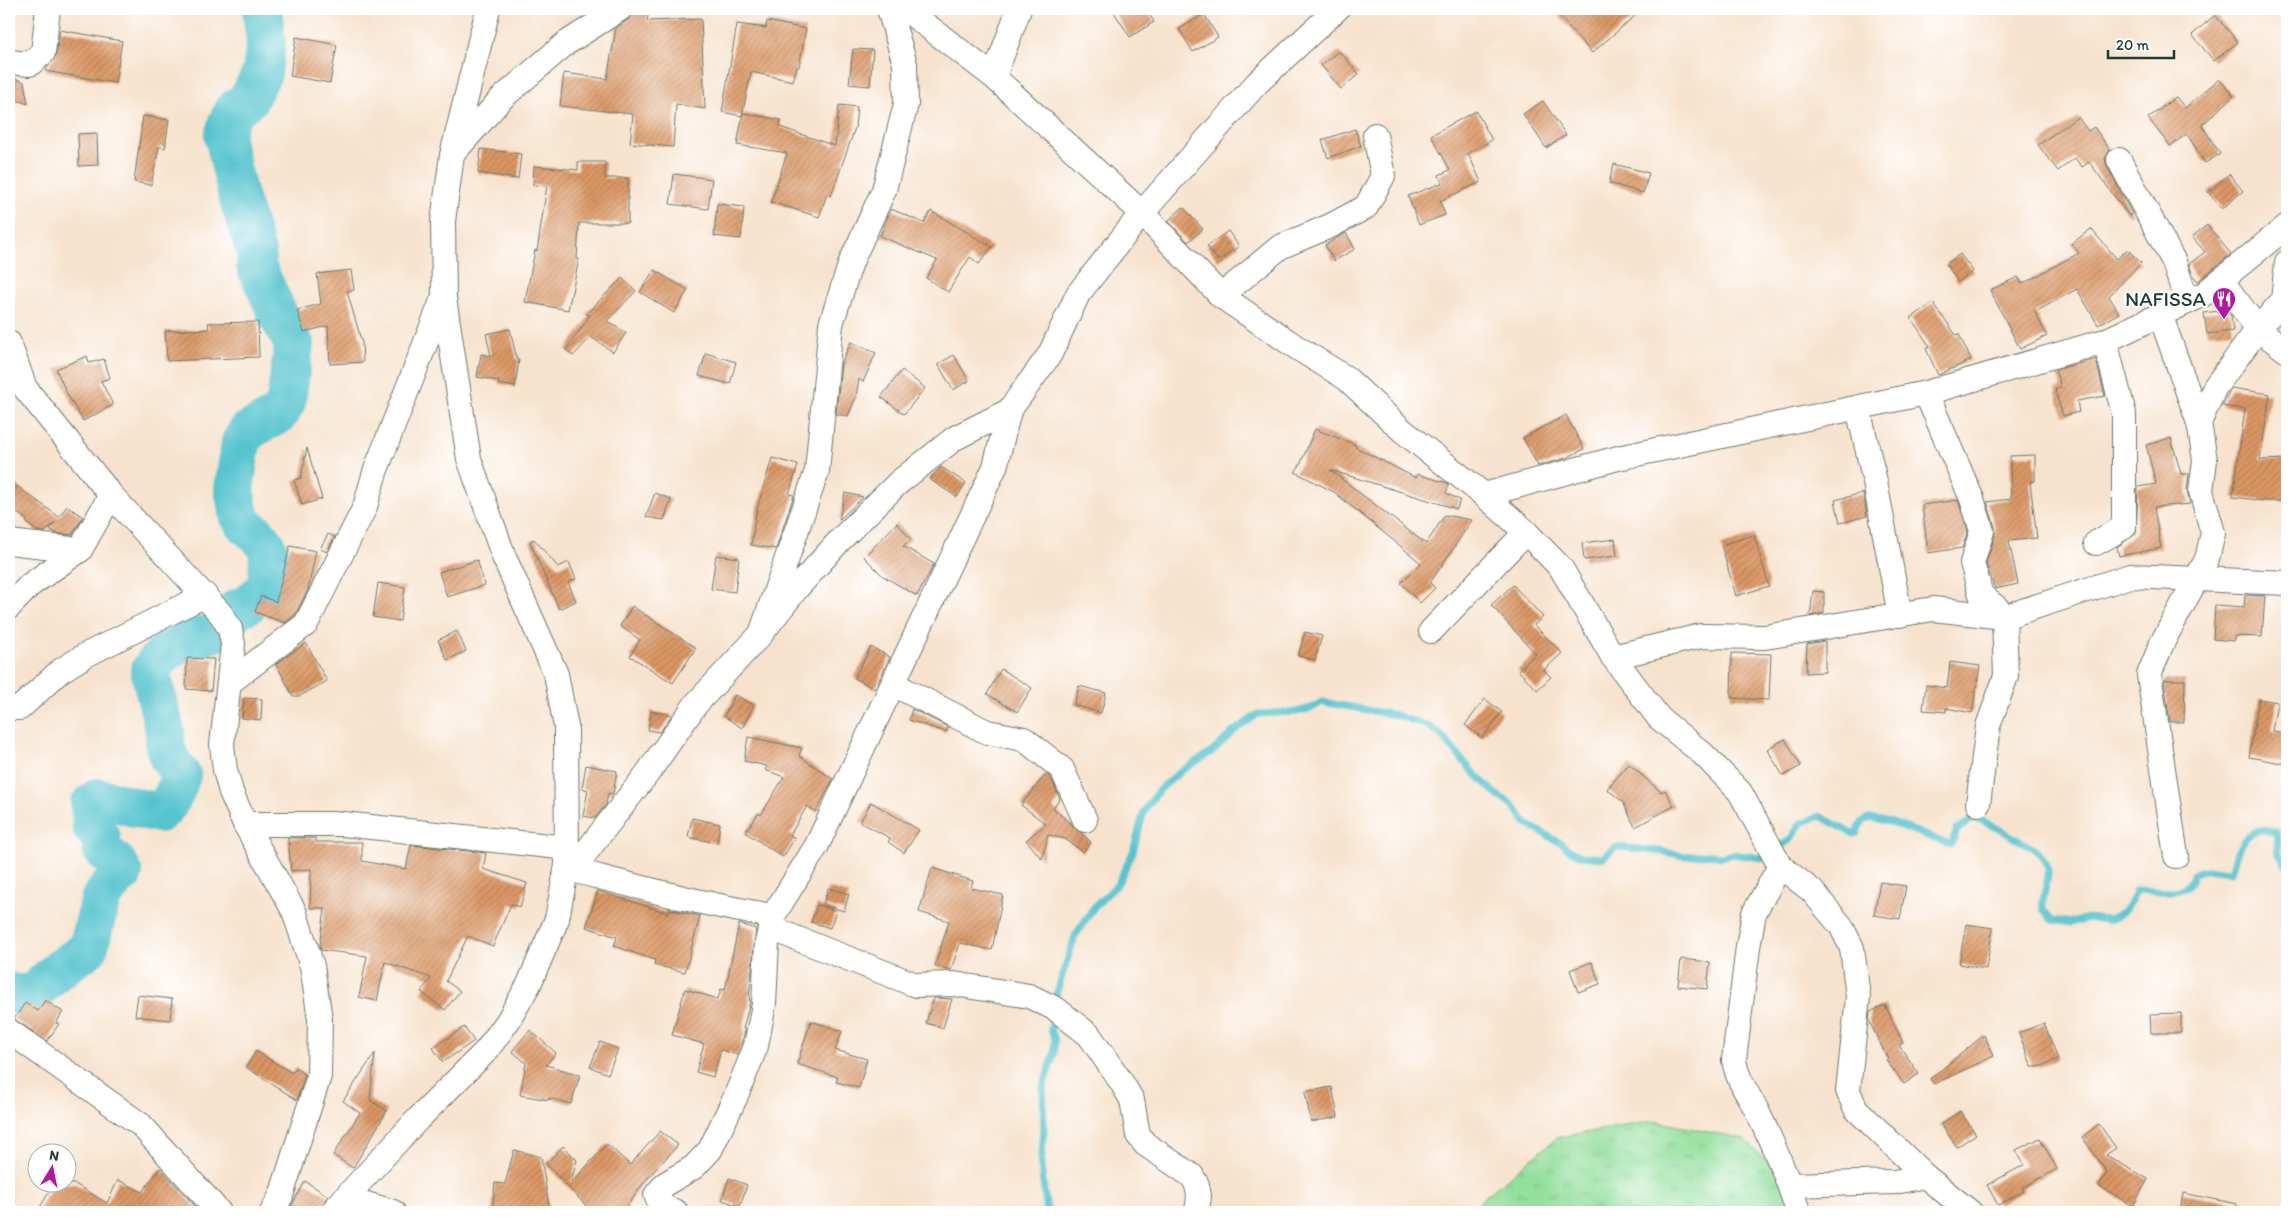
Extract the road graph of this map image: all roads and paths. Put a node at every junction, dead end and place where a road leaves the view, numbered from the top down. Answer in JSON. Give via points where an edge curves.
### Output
{"nodes":[{"id":1,"x":48,"y":9,"type":"edge"},
{"id":2,"x":488,"y":9,"type":"edge"},
{"id":3,"x":620,"y":9,"type":"edge"},
{"id":4,"x":890,"y":9,"type":"edge"},
{"id":5,"x":905,"y":9,"type":"edge"},
{"id":6,"x":1019,"y":9,"type":"edge"},
{"id":7,"x":1337,"y":9,"type":"edge"},
{"id":8,"x":9,"y":62,"type":"edge"},
{"id":9,"x":994,"y":77,"type":"junction"},
{"id":10,"x":1375,"y":135,"type":"dead end"},
{"id":11,"x":452,"y":155,"type":"junction"},
{"id":12,"x":2119,"y":160,"type":"dead end"},
{"id":13,"x":1142,"y":214,"type":"junction"},
{"id":14,"x":2287,"y":226,"type":"edge"},
{"id":15,"x":2287,"y":262,"type":"edge"},
{"id":16,"x":2221,"y":280,"type":"junction"},
{"id":17,"x":1221,"y":296,"type":"junction"},
{"id":18,"x":444,"y":298,"type":"junction"},
{"id":19,"x":2187,"y":302,"type":"junction"},
{"id":20,"x":2160,"y":314,"type":"junction"},
{"id":21,"x":2258,"y":329,"type":"junction"},
{"id":22,"x":2105,"y":341,"type":"junction"},
{"id":23,"x":9,"y":343,"type":"edge"},
{"id":24,"x":2287,"y":351,"type":"edge"},
{"id":25,"x":1926,"y":393,"type":"junction"},
{"id":26,"x":1858,"y":408,"type":"junction"},
{"id":27,"x":1009,"y":411,"type":"junction"},
{"id":28,"x":2199,"y":423,"type":"junction"},
{"id":29,"x":111,"y":495,"type":"junction"},
{"id":30,"x":1484,"y":495,"type":"junction"},
{"id":31,"x":1526,"y":532,"type":"junction"},
{"id":32,"x":9,"y":542,"type":"edge"},
{"id":33,"x":2096,"y":543,"type":"dead end"},
{"id":34,"x":80,"y":550,"type":"junction"},
{"id":35,"x":2197,"y":579,"type":"junction"},
{"id":36,"x":2287,"y":583,"type":"edge"},
{"id":37,"x":205,"y":595,"type":"junction"},
{"id":38,"x":9,"y":607,"type":"edge"},
{"id":39,"x":1900,"y":615,"type":"junction"},
{"id":40,"x":2004,"y":618,"type":"junction"},
{"id":41,"x":1431,"y":630,"type":"dead end"},
{"id":42,"x":761,"y":634,"type":"junction"},
{"id":43,"x":1613,"y":657,"type":"junction"},
{"id":44,"x":229,"y":683,"type":"junction"},
{"id":45,"x":893,"y":684,"type":"junction"},
{"id":46,"x":9,"y":708,"type":"edge"},
{"id":47,"x":1978,"y":804,"type":"dead end"},
{"id":48,"x":1085,"y":820,"type":"dead end"},
{"id":49,"x":245,"y":824,"type":"junction"},
{"id":50,"x":2176,"y":856,"type":"dead end"},
{"id":51,"x":569,"y":861,"type":"junction"},
{"id":52,"x":1780,"y":866,"type":"junction"},
{"id":53,"x":772,"y":922,"type":"junction"},
{"id":54,"x":9,"y":1031,"type":"edge"},
{"id":55,"x":1925,"y":1176,"type":"junction"},
{"id":56,"x":1790,"y":1185,"type":"junction"},
{"id":57,"x":339,"y":1205,"type":"edge"},
{"id":58,"x":219,"y":1212,"type":"edge"},
{"id":59,"x":272,"y":1212,"type":"edge"},
{"id":60,"x":393,"y":1212,"type":"edge"},
{"id":61,"x":676,"y":1212,"type":"edge"},
{"id":62,"x":1197,"y":1212,"type":"edge"},
{"id":63,"x":1798,"y":1212,"type":"edge"},
{"id":64,"x":1970,"y":1212,"type":"edge"}],
"edges":[{"from":1,"to":8,"type":"street","via":[[43,53],[30,64]]},
{"from":2,"to":11,"type":"street"},
{"from":3,"to":11,"type":"street","via":[[565,44],[501,98]]},
{"from":4,"to":42,"type":"street","via":[[905,64],[906,104],[884,190],[851,262],[831,324],[817,471]]},
{"from":5,"to":9,"type":"street"},
{"from":6,"to":9,"type":"street"},
{"from":7,"to":13,"type":"street","via":[[1257,83]]},
{"from":9,"to":13,"type":"street"},
{"from":10,"to":17,"type":"street","via":[[1383,176],[1366,207],[1280,247]]},
{"from":11,"to":18,"type":"street","via":[[443,221]]},
{"from":12,"to":19,"type":"street","via":[[2174,262]]},
{"from":13,"to":17,"type":"street"},
{"from":13,"to":27,"type":"street","via":[[1078,294],[1050,354]]},
{"from":14,"to":16,"type":"street"},
{"from":15,"to":21,"type":"street","via":[[2284,300]]},
{"from":16,"to":19,"type":"street","via":[[2204,294]]},
{"from":16,"to":21,"type":"street"},
{"from":17,"to":30,"type":"street","via":[[1346,378],[1404,431]]},
{"from":18,"to":44,"type":"street","via":[[365,507],[306,624]]},
{"from":18,"to":51,"type":"street","via":[[468,459],[504,557],[556,674],[566,727]]},
{"from":19,"to":20,"type":"street"},
{"from":20,"to":22,"type":"street"},
{"from":20,"to":28,"type":"street"},
{"from":21,"to":24,"type":"street"},
{"from":21,"to":28,"type":"street","via":[[2215,387]]},
{"from":22,"to":25,"type":"street"},
{"from":22,"to":33,"type":"street","via":[[2124,414],[2124,527]]},
{"from":23,"to":29,"type":"street","via":[[25,388]]},
{"from":25,"to":26,"type":"street"},
{"from":25,"to":40,"type":"street","via":[[1972,499],[1982,531],[1972,564],[1981,594]]},
{"from":26,"to":30,"type":"street","via":[[1618,458]]},
{"from":26,"to":39,"type":"street"},
{"from":27,"to":42,"type":"street","via":[[955,438],[898,482],[841,539]]},
{"from":27,"to":45,"type":"street","via":[[995,467]]},
{"from":28,"to":35,"type":"street","via":[[2205,460],[2201,491],[2213,533],[2207,559]]},
{"from":29,"to":34,"type":"street"},
{"from":29,"to":37,"type":"street"},
{"from":30,"to":31,"type":"street"},
{"from":31,"to":41,"type":"street"},
{"from":31,"to":43,"type":"street","via":[[1561,568]]},
{"from":32,"to":34,"type":"street"},
{"from":34,"to":38,"type":"street","via":[[30,585]]},
{"from":35,"to":36,"type":"street"},
{"from":35,"to":40,"type":"street","via":[[2130,576]]},
{"from":35,"to":50,"type":"street","via":[[2162,643],[2149,676]]},
{"from":37,"to":44,"type":"street","via":[[228,625],[233,644]]},
{"from":37,"to":46,"type":"street","via":[[86,655],[60,671],[20,708]]},
{"from":39,"to":40,"type":"street","via":[[1933,609]]},
{"from":39,"to":43,"type":"street","via":[[1765,637],[1701,636]]},
{"from":40,"to":47,"type":"street","via":[[2006,676],[1988,726]]},
{"from":42,"to":51,"type":"street","via":[[696,704],[647,774]]},
{"from":43,"to":52,"type":"street","via":[[1659,718],[1704,754],[1740,792]]},
{"from":44,"to":49,"type":"street","via":[[222,745],[231,792]]},
{"from":45,"to":48,"type":"street","via":[[987,732],[1024,739],[1062,769]]},
{"from":45,"to":53,"type":"street","via":[[817,845]]},
{"from":49,"to":51,"type":"street","via":[[343,824]]},
{"from":49,"to":59,"type":"street","via":[[294,911],[312,966],[320,1019],[319,1076],[281,1196]]},
{"from":51,"to":53,"type":"street"},
{"from":51,"to":57,"type":"street","via":[[558,919],[537,968],[508,1021],[486,1051]]},
{"from":52,"to":55,"type":"street","via":[[1812,891],[1841,926],[1852,948],[1858,996],[1848,1091],[1856,1108]]},
{"from":52,"to":56,"type":"street","via":[[1754,913],[1734,1060],[1736,1073]]},
{"from":53,"to":61,"type":"street","via":[[765,959],[764,1004],[756,1046],[736,1098],[710,1150],[694,1167],[664,1184],[656,1195],[660,1206]]},
{"from":53,"to":62,"type":"street","via":[[916,985],[954,984],[1029,996],[1056,1009],[1089,1035],[1122,1083],[1132,1100],[1138,1135],[1145,1144],[1192,1176],[1198,1184]]},
{"from":54,"to":58,"type":"street","via":[[141,1125]]},
{"from":55,"to":56,"type":"street","via":[[1895,1182]]},
{"from":55,"to":64,"type":"street"},
{"from":56,"to":63,"type":"street"},
{"from":57,"to":60,"type":"street"}]}
